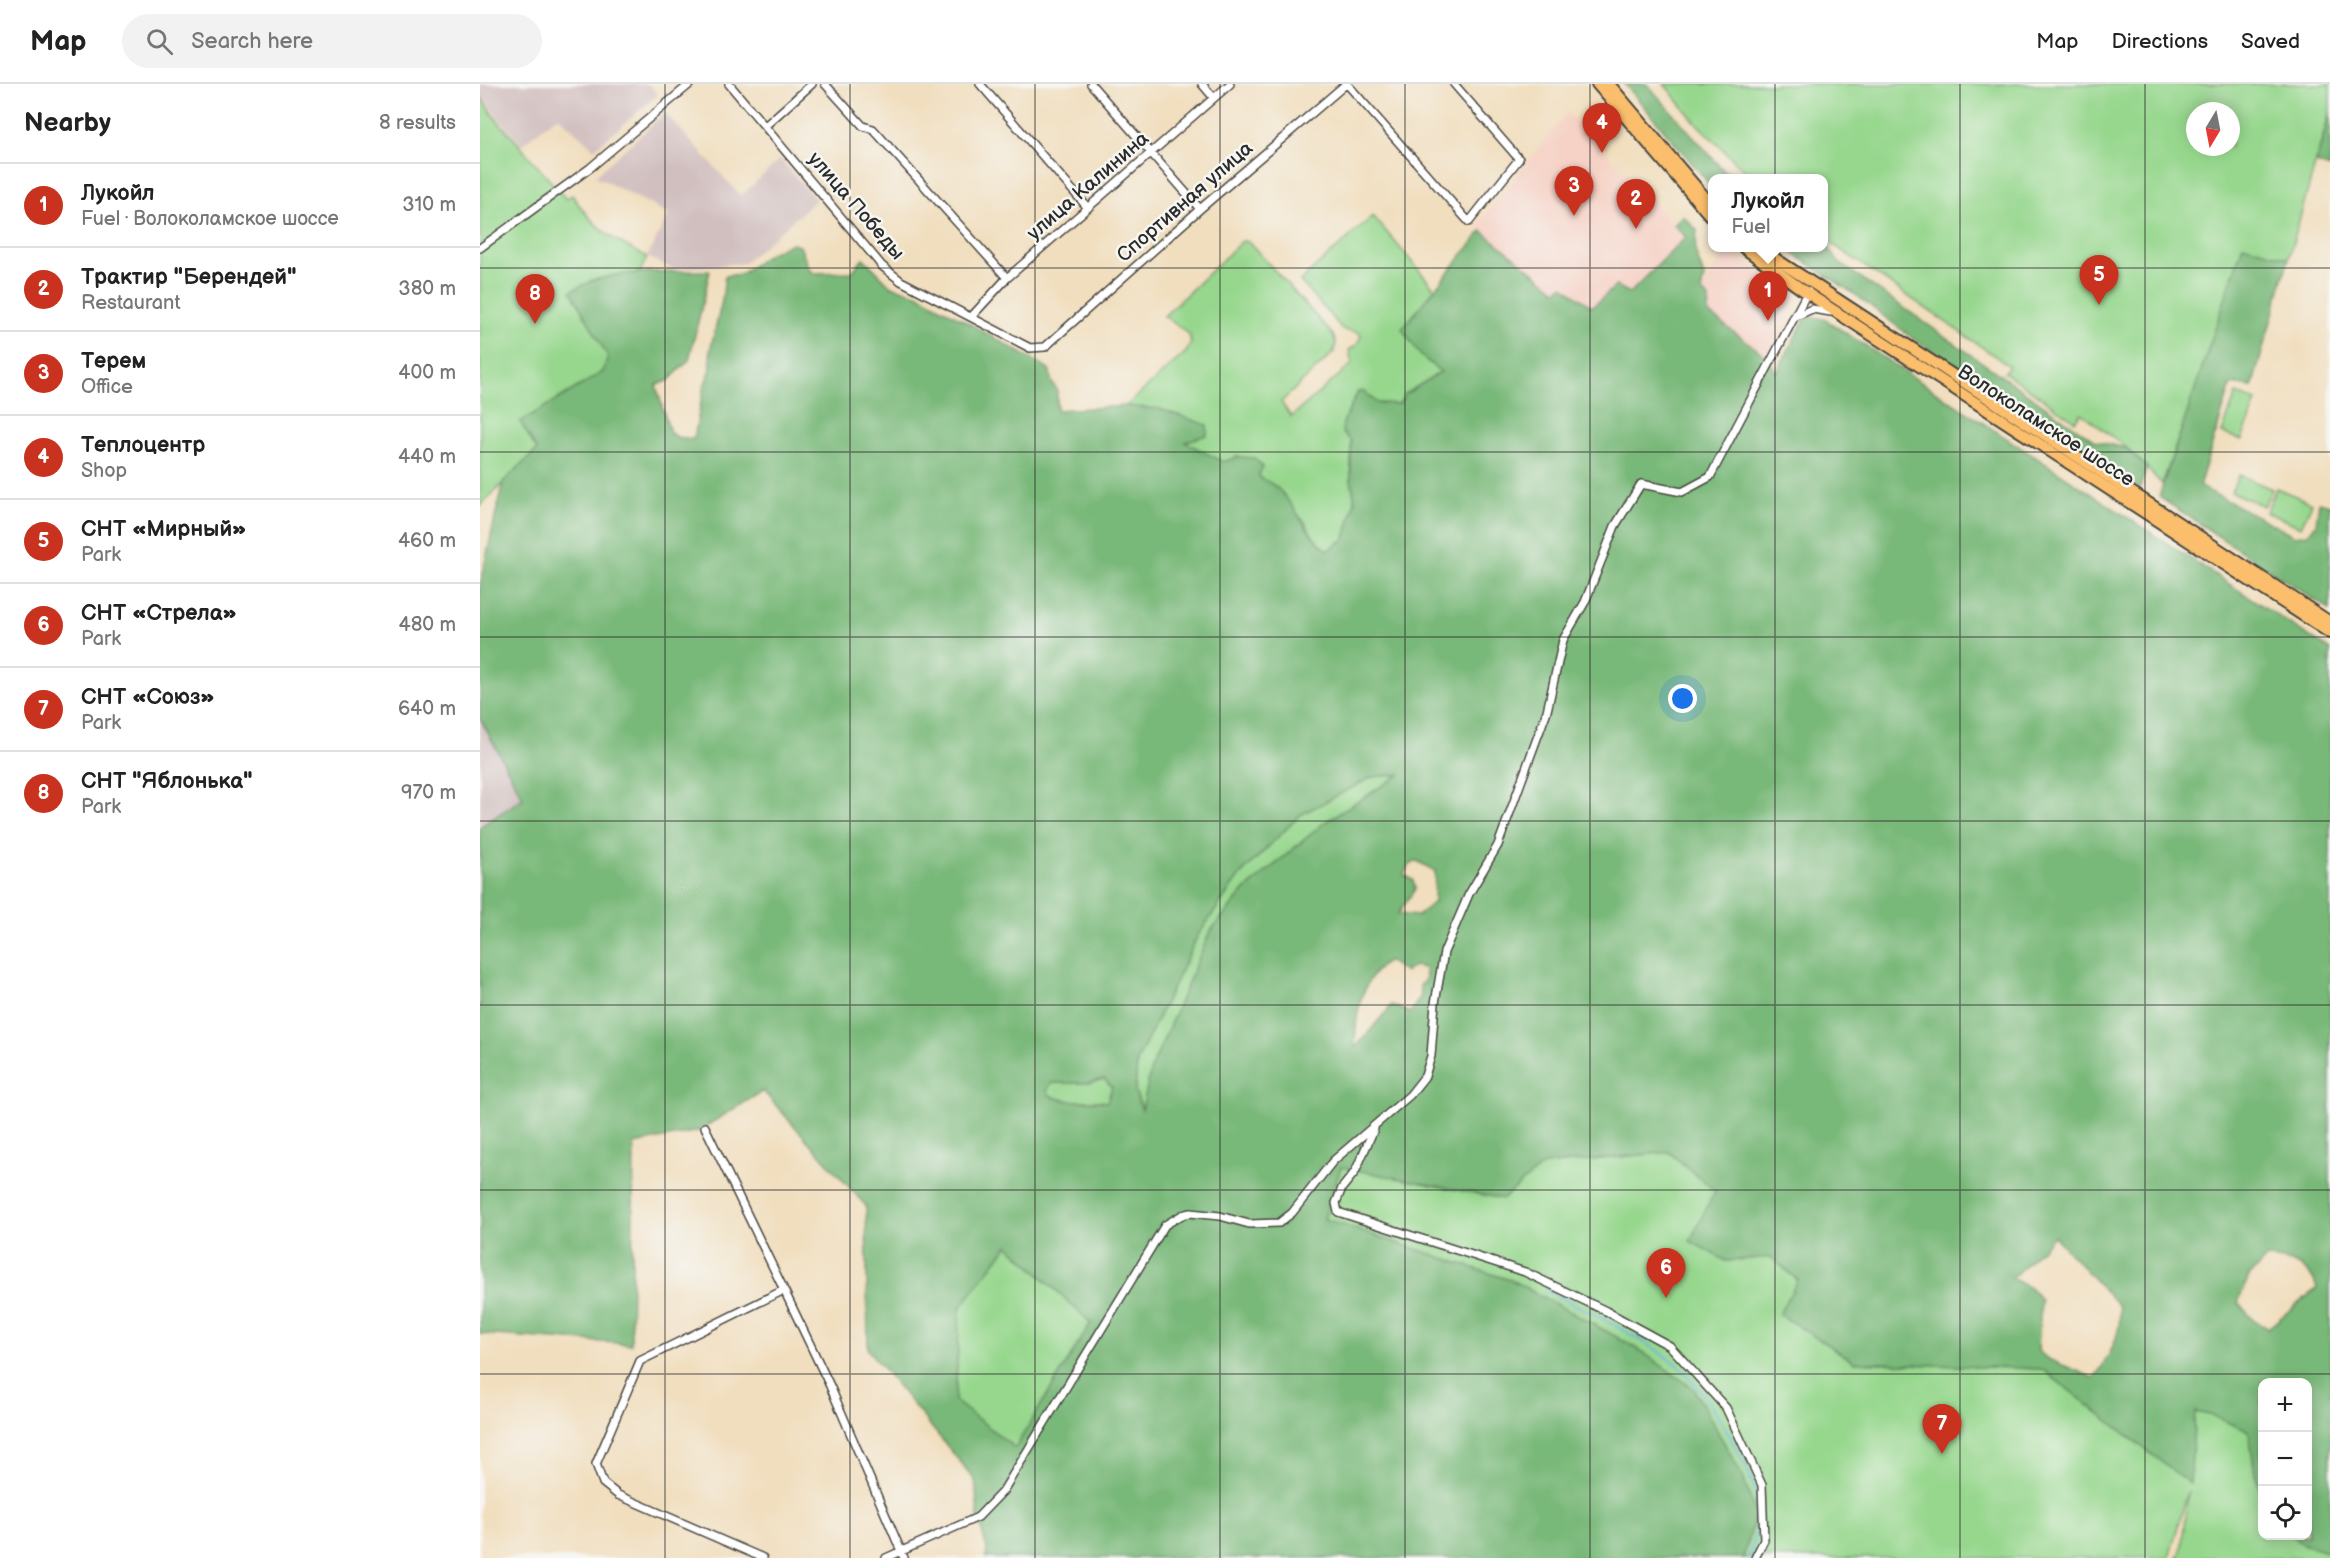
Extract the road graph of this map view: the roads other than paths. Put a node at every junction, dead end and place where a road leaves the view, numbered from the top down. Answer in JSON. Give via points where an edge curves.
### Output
{"nodes":[{"id":1,"x":690,"y":84,"type":"edge"},
{"id":2,"x":729,"y":84,"type":"edge"},
{"id":3,"x":812,"y":84,"type":"edge"},
{"id":4,"x":825,"y":84,"type":"edge"},
{"id":5,"x":980,"y":84,"type":"edge"},
{"id":6,"x":1091,"y":84,"type":"edge"},
{"id":7,"x":1202,"y":84,"type":"edge"},
{"id":8,"x":1230,"y":84,"type":"edge"},
{"id":9,"x":1347,"y":84,"type":"edge"},
{"id":10,"x":1454,"y":84,"type":"edge"},
{"id":11,"x":1597,"y":84,"type":"edge"},
{"id":12,"x":1609,"y":84,"type":"edge"},
{"id":13,"x":1214,"y":98,"type":"junction"},
{"id":14,"x":765,"y":126,"type":"junction"},
{"id":15,"x":1150,"y":153,"type":"junction"},
{"id":16,"x":1708,"y":206,"type":"edge"},
{"id":17,"x":1708,"y":207,"type":"edge"},
{"id":18,"x":1088,"y":208,"type":"junction"},
{"id":19,"x":1200,"y":209,"type":"junction"},
{"id":20,"x":480,"y":248,"type":"edge"},
{"id":21,"x":1750,"y":252,"type":"edge"},
{"id":22,"x":1764,"y":252,"type":"edge"},
{"id":23,"x":1007,"y":278,"type":"junction"},
{"id":24,"x":1810,"y":289,"type":"junction"},
{"id":25,"x":1841,"y":315,"type":"junction"},
{"id":26,"x":972,"y":316,"type":"junction"},
{"id":27,"x":1794,"y":317,"type":"junction"},
{"id":28,"x":1046,"y":347,"type":"joint"},
{"id":29,"x":2330,"y":622,"type":"edge"},
{"id":30,"x":2330,"y":633,"type":"edge"},
{"id":31,"x":1376,"y":1125,"type":"junction"},
{"id":32,"x":705,"y":1127,"type":"dead end"},
{"id":33,"x":784,"y":1290,"type":"junction"},
{"id":34,"x":903,"y":1554,"type":"edge"},
{"id":35,"x":763,"y":1558,"type":"edge"},
{"id":36,"x":886,"y":1558,"type":"edge"},
{"id":37,"x":1755,"y":1558,"type":"edge"}],
"edges":[{"from":1,"to":20,"type":"street","via":[[590,168]]},
{"from":2,"to":14,"type":"street","name":"улица Победы"},
{"from":3,"to":14,"type":"street"},
{"from":4,"to":23,"type":"street","via":[[863,126],[873,129]]},
{"from":5,"to":18,"type":"street"},
{"from":6,"to":15,"type":"street"},
{"from":7,"to":13,"type":"street"},
{"from":8,"to":13,"type":"street","name":"улица Калинина"},
{"from":9,"to":10,"type":"street","via":[[1469,222],[1519,159]]},
{"from":9,"to":19,"type":"street","name":"Спортивная улица"},
{"from":11,"to":17,"type":"main road"},
{"from":12,"to":16,"type":"main road"},
{"from":13,"to":15,"type":"street","name":"улица Калинина"},
{"from":14,"to":26,"type":"street","name":"улица Победы","via":[[882,266],[901,281]]},
{"from":15,"to":18,"type":"street","name":"улица Калинина"},
{"from":15,"to":19,"type":"street"},
{"from":18,"to":23,"type":"street","name":"улица Калинина"},
{"from":19,"to":28,"type":"street","name":"Спортивная улица"},
{"from":21,"to":24,"type":"main road","name":"Волоколамское шоссе"},
{"from":22,"to":24,"type":"main road","name":"Волоколамское шоссе"},
{"from":23,"to":26,"type":"street","name":"улица Калинина"},
{"from":24,"to":25,"type":"main road","name":"Волоколамское шоссе"},
{"from":24,"to":27,"type":"street"},
{"from":24,"to":29,"type":"main road","name":"Волоколамское шоссе"},
{"from":25,"to":27,"type":"street","via":[[1812,309]]},
{"from":25,"to":30,"type":"main road","name":"Волоколамское шоссе"},
{"from":26,"to":28,"type":"street","name":"улица Победы","via":[[1030,348]]},
{"from":27,"to":31,"type":"street","via":[[1710,477],[1682,492],[1641,484],[1615,526],[1585,602],[1563,640],[1547,711],[1498,845],[1469,894],[1444,952],[1425,1076]]},
{"from":31,"to":34,"type":"street","via":[[1333,1161],[1292,1213],[1279,1223],[1249,1224],[1190,1213],[1165,1225],[990,1508]]},
{"from":31,"to":37,"type":"street","via":[[1355,1172],[1342,1188],[1336,1203],[1338,1212],[1525,1272],[1670,1346],[1726,1408],[1762,1485],[1764,1540]]},
{"from":32,"to":33,"type":"street"},
{"from":33,"to":34,"type":"street"},
{"from":33,"to":35,"type":"street","via":[[640,1361],[596,1464],[603,1483],[618,1495]]},
{"from":34,"to":36,"type":"street"}]}
